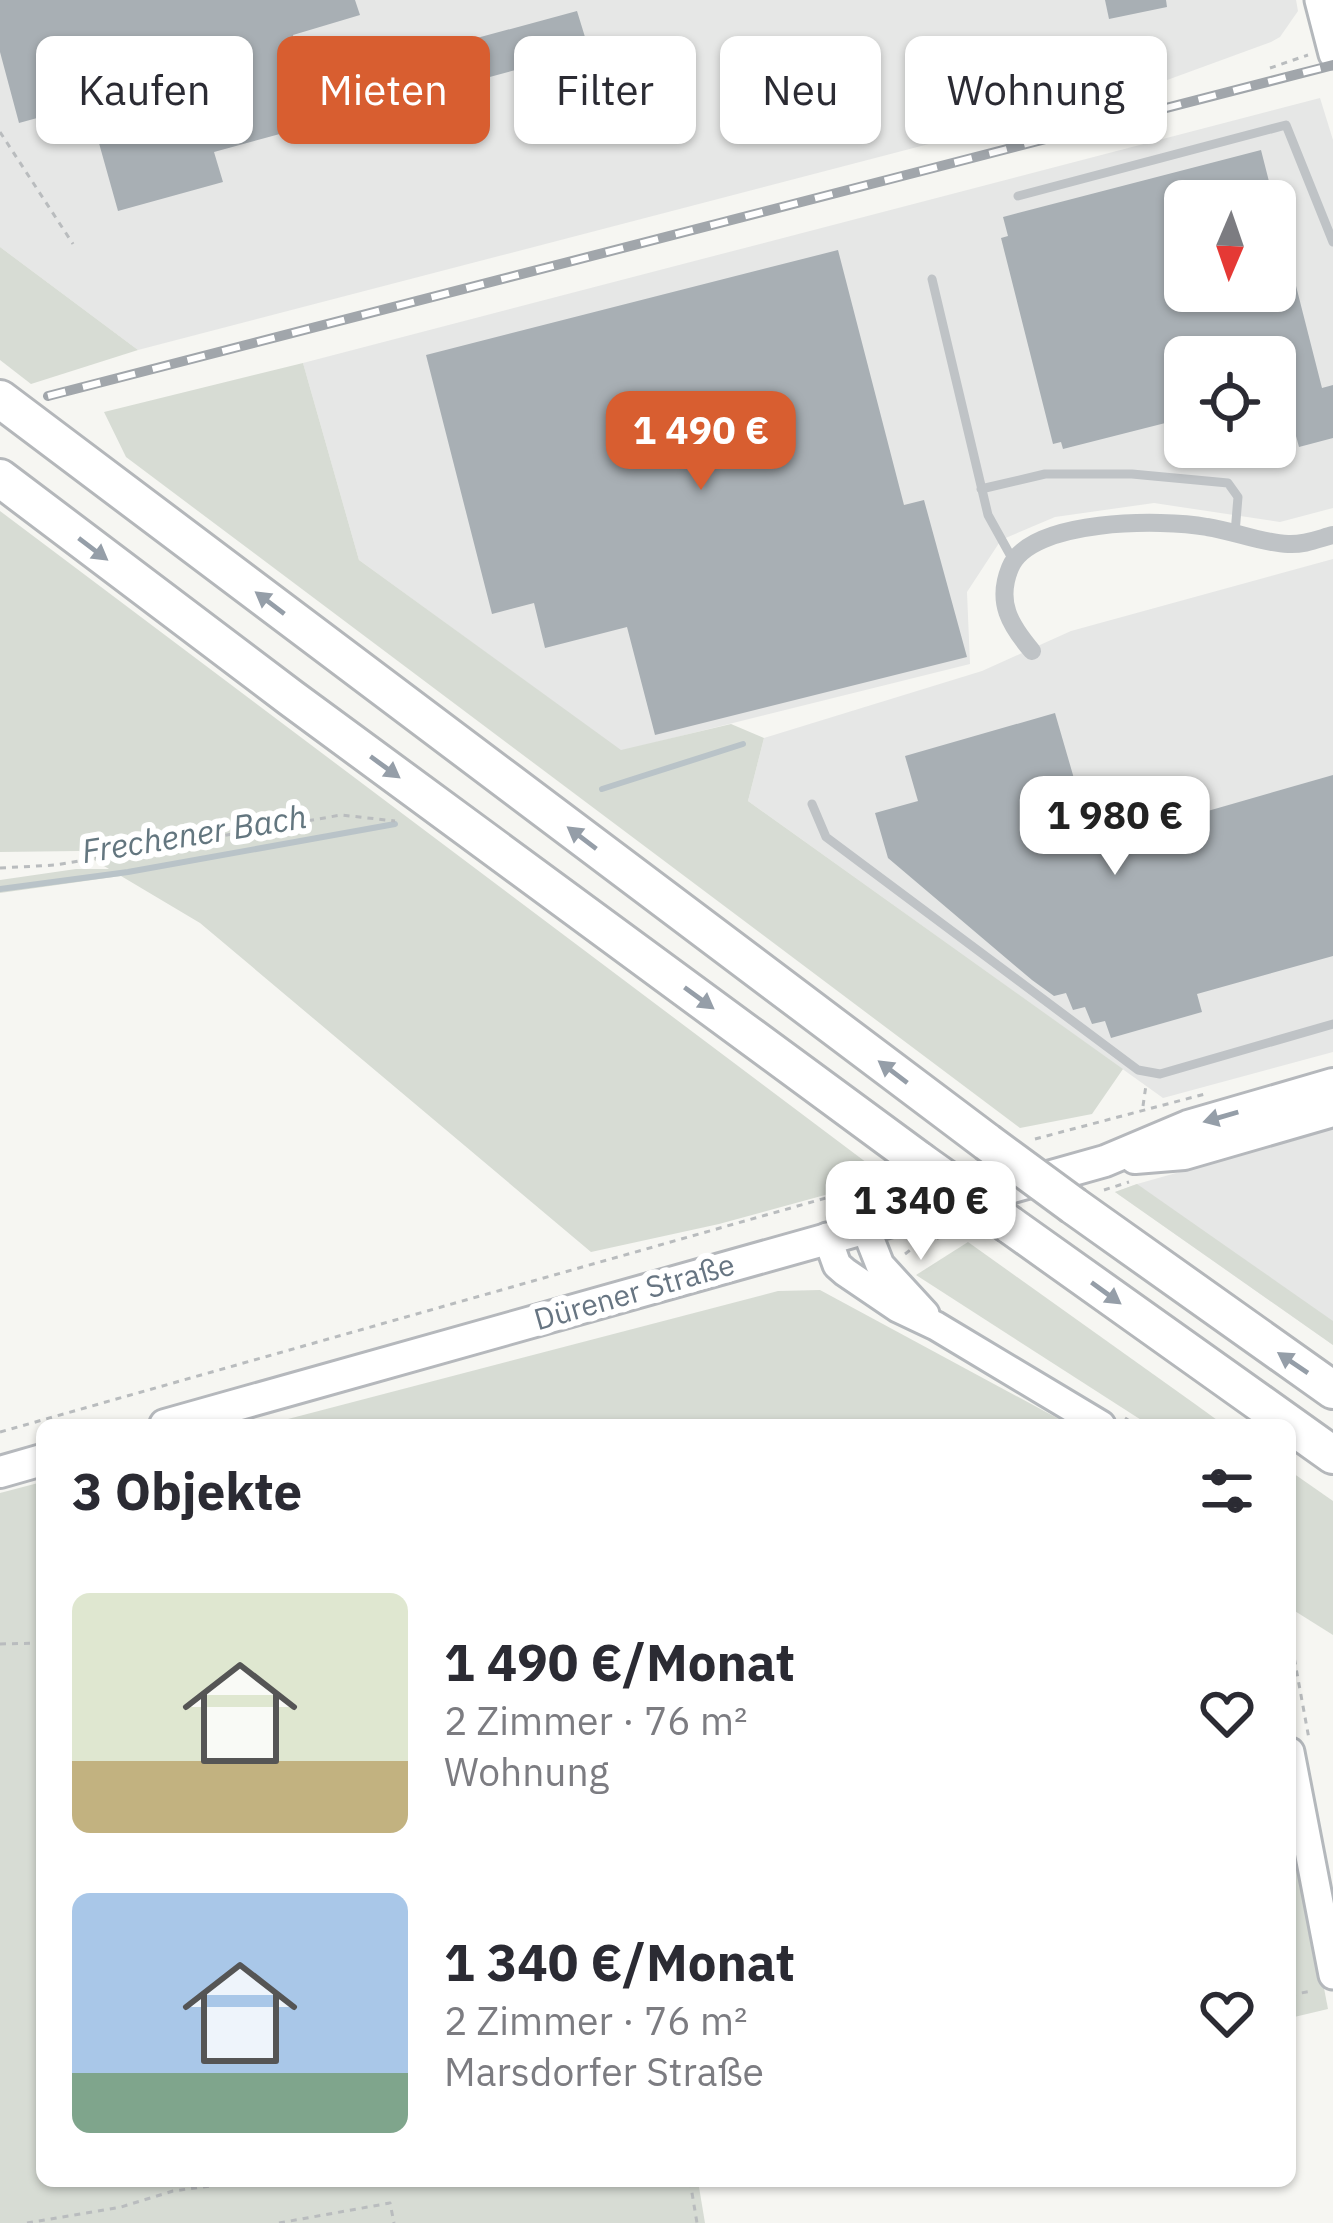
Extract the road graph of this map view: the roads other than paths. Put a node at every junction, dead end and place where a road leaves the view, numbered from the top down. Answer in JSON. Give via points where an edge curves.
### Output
{"nodes":[{"id":1,"x":1319,"y":0,"type":"edge"},
{"id":2,"x":1332,"y":51,"type":"edge"},
{"id":3,"x":1018,"y":196,"type":"dead end"},
{"id":4,"x":1333,"y":242,"type":"edge"},
{"id":5,"x":932,"y":279,"type":"dead end"},
{"id":6,"x":0,"y":399,"type":"edge"},
{"id":7,"x":0,"y":478,"type":"edge"},
{"id":8,"x":981,"y":489,"type":"junction"},
{"id":9,"x":1235,"y":533,"type":"junction"},
{"id":10,"x":1333,"y":535,"type":"edge"},
{"id":11,"x":1013,"y":560,"type":"junction"},
{"id":12,"x":1031,"y":651,"type":"dead end"},
{"id":13,"x":812,"y":804,"type":"dead end"},
{"id":14,"x":1333,"y":1024,"type":"edge"},
{"id":15,"x":1333,"y":1084,"type":"edge"},
{"id":16,"x":1333,"y":1111,"type":"edge"},
{"id":17,"x":1105,"y":1161,"type":"junction"},
{"id":18,"x":865,"y":1227,"type":"junction"},
{"id":19,"x":827,"y":1237,"type":"junction"},
{"id":20,"x":936,"y":1326,"type":"junction"},
{"id":21,"x":1333,"y":1390,"type":"edge"},
{"id":22,"x":186,"y":1419,"type":"edge"},
{"id":23,"x":1091,"y":1419,"type":"edge"},
{"id":24,"x":1282,"y":1419,"type":"edge"},
{"id":25,"x":1296,"y":1429,"type":"edge"},
{"id":26,"x":1333,"y":1455,"type":"edge"},
{"id":27,"x":36,"y":1462,"type":"edge"},
{"id":28,"x":0,"y":1472,"type":"edge"},
{"id":29,"x":1296,"y":1795,"type":"edge"},
{"id":30,"x":1322,"y":1983,"type":"edge"}],
"edges":[{"from":1,"to":2,"type":"street"},
{"from":3,"to":4,"type":"lane","via":[[1286,125]]},
{"from":5,"to":8,"type":"lane"},
{"from":21,"to":6,"type":"highway","one_way":true,"bridge":true,"via":[[987,1142]]},
{"from":7,"to":24,"type":"highway","one_way":true,"bridge":true,"via":[[905,1170],[1010,1225]]},
{"from":8,"to":9,"type":"lane","via":[[1045,474],[1228,483],[1238,497]]},
{"from":8,"to":11,"type":"lane"},
{"from":9,"to":10,"type":"street","via":[[1283,544]]},
{"from":9,"to":11,"type":"street","via":[[1149,522],[1078,529]]},
{"from":11,"to":12,"type":"street","via":[[1004,605]]},
{"from":13,"to":14,"type":"lane","via":[[826,836],[1138,1070],[1160,1074]]},
{"from":15,"to":17,"type":"main road","name":"Dürener Straße","one_way":true,"via":[[1188,1126]]},
{"from":16,"to":17,"type":"main road","name":"Dürener Straße","via":[[1184,1154]]},
{"from":17,"to":18,"type":"main road","name":"Dürener Straße"},
{"from":18,"to":19,"type":"main road","name":"Dürener Straße"},
{"from":18,"to":20,"type":"street","via":[[880,1265]]},
{"from":19,"to":20,"type":"street","via":[[845,1272]]},
{"from":19,"to":22,"type":"main road","name":"Dürener Straße"},
{"from":20,"to":23,"type":"street"},
{"from":25,"to":26,"type":"highway","one_way":true,"bridge":true},
{"from":27,"to":28,"type":"main road"},
{"from":29,"to":30,"type":"street"}]}
